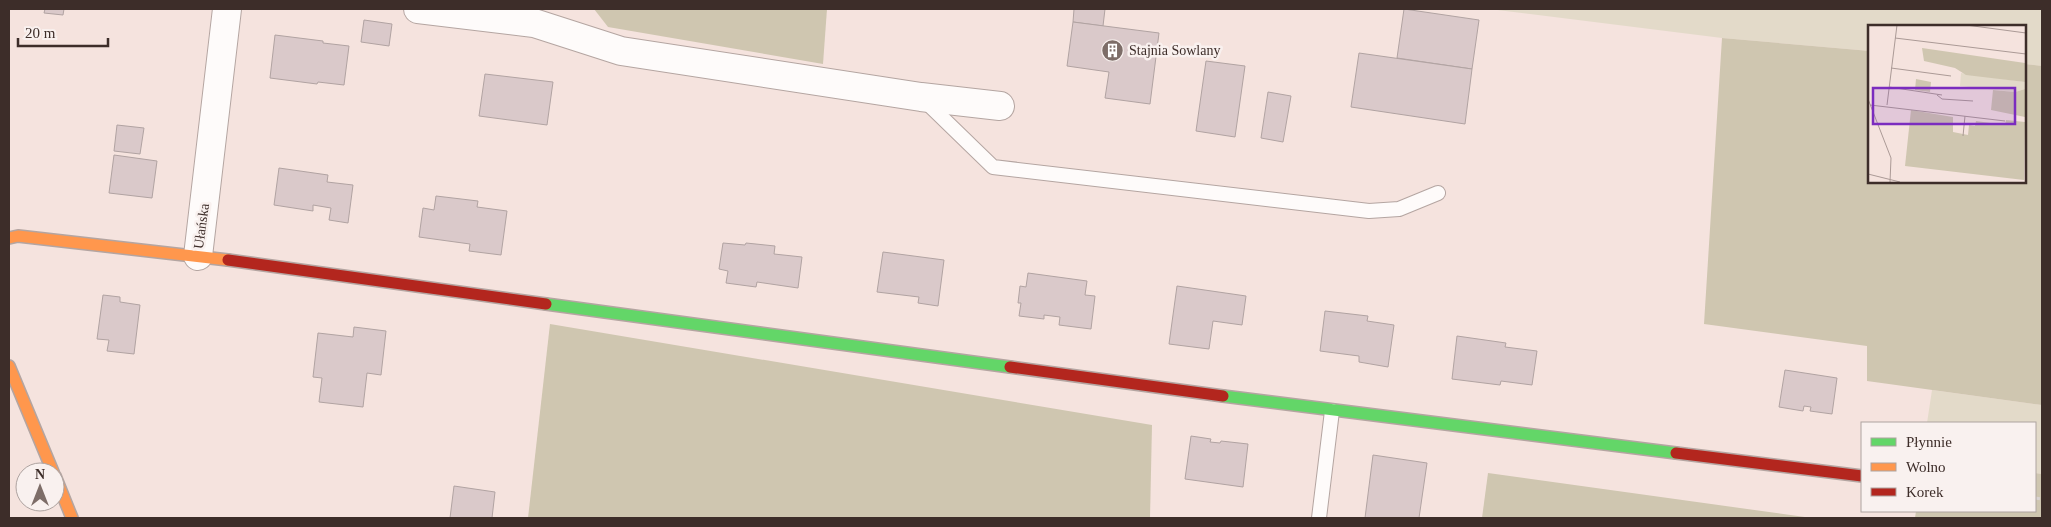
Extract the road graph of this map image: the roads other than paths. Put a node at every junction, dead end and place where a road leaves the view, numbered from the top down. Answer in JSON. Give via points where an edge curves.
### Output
{"nodes":[{"id":1,"x":227,"y":9,"type":"edge"},
{"id":2,"x":418,"y":9,"type":"edge"},
{"id":3,"x":920,"y":97,"type":"junction"},
{"id":4,"x":1000,"y":106,"type":"dead end"},
{"id":5,"x":1438,"y":193,"type":"dead end"},
{"id":6,"x":9,"y":238,"type":"edge"},
{"id":7,"x":198,"y":256,"type":"junction"},
{"id":8,"x":9,"y":366,"type":"edge"},
{"id":9,"x":1332,"y":411,"type":"junction"},
{"id":10,"x":49,"y":462,"type":"edge"},
{"id":11,"x":1861,"y":476,"type":"edge"},
{"id":12,"x":65,"y":501,"type":"edge"},
{"id":13,"x":72,"y":518,"type":"edge"},
{"id":14,"x":1320,"y":518,"type":"edge"}],
"edges":[{"from":1,"to":7,"type":"street","name":"Ułańska"},
{"from":2,"to":3,"type":"street","via":[[534,23],[621,52]]},
{"from":3,"to":4,"type":"street"},
{"from":3,"to":5,"type":"lane","via":[[993,167],[1368,211],[1398,209]]},
{"from":6,"to":7,"type":"street","name":"Ułańska","via":[[18,236]]},
{"from":7,"to":9,"type":"street"},
{"from":8,"to":10,"type":"street"},
{"from":9,"to":11,"type":"street"},
{"from":9,"to":14,"type":"lane"},
{"from":12,"to":13,"type":"street"}]}
